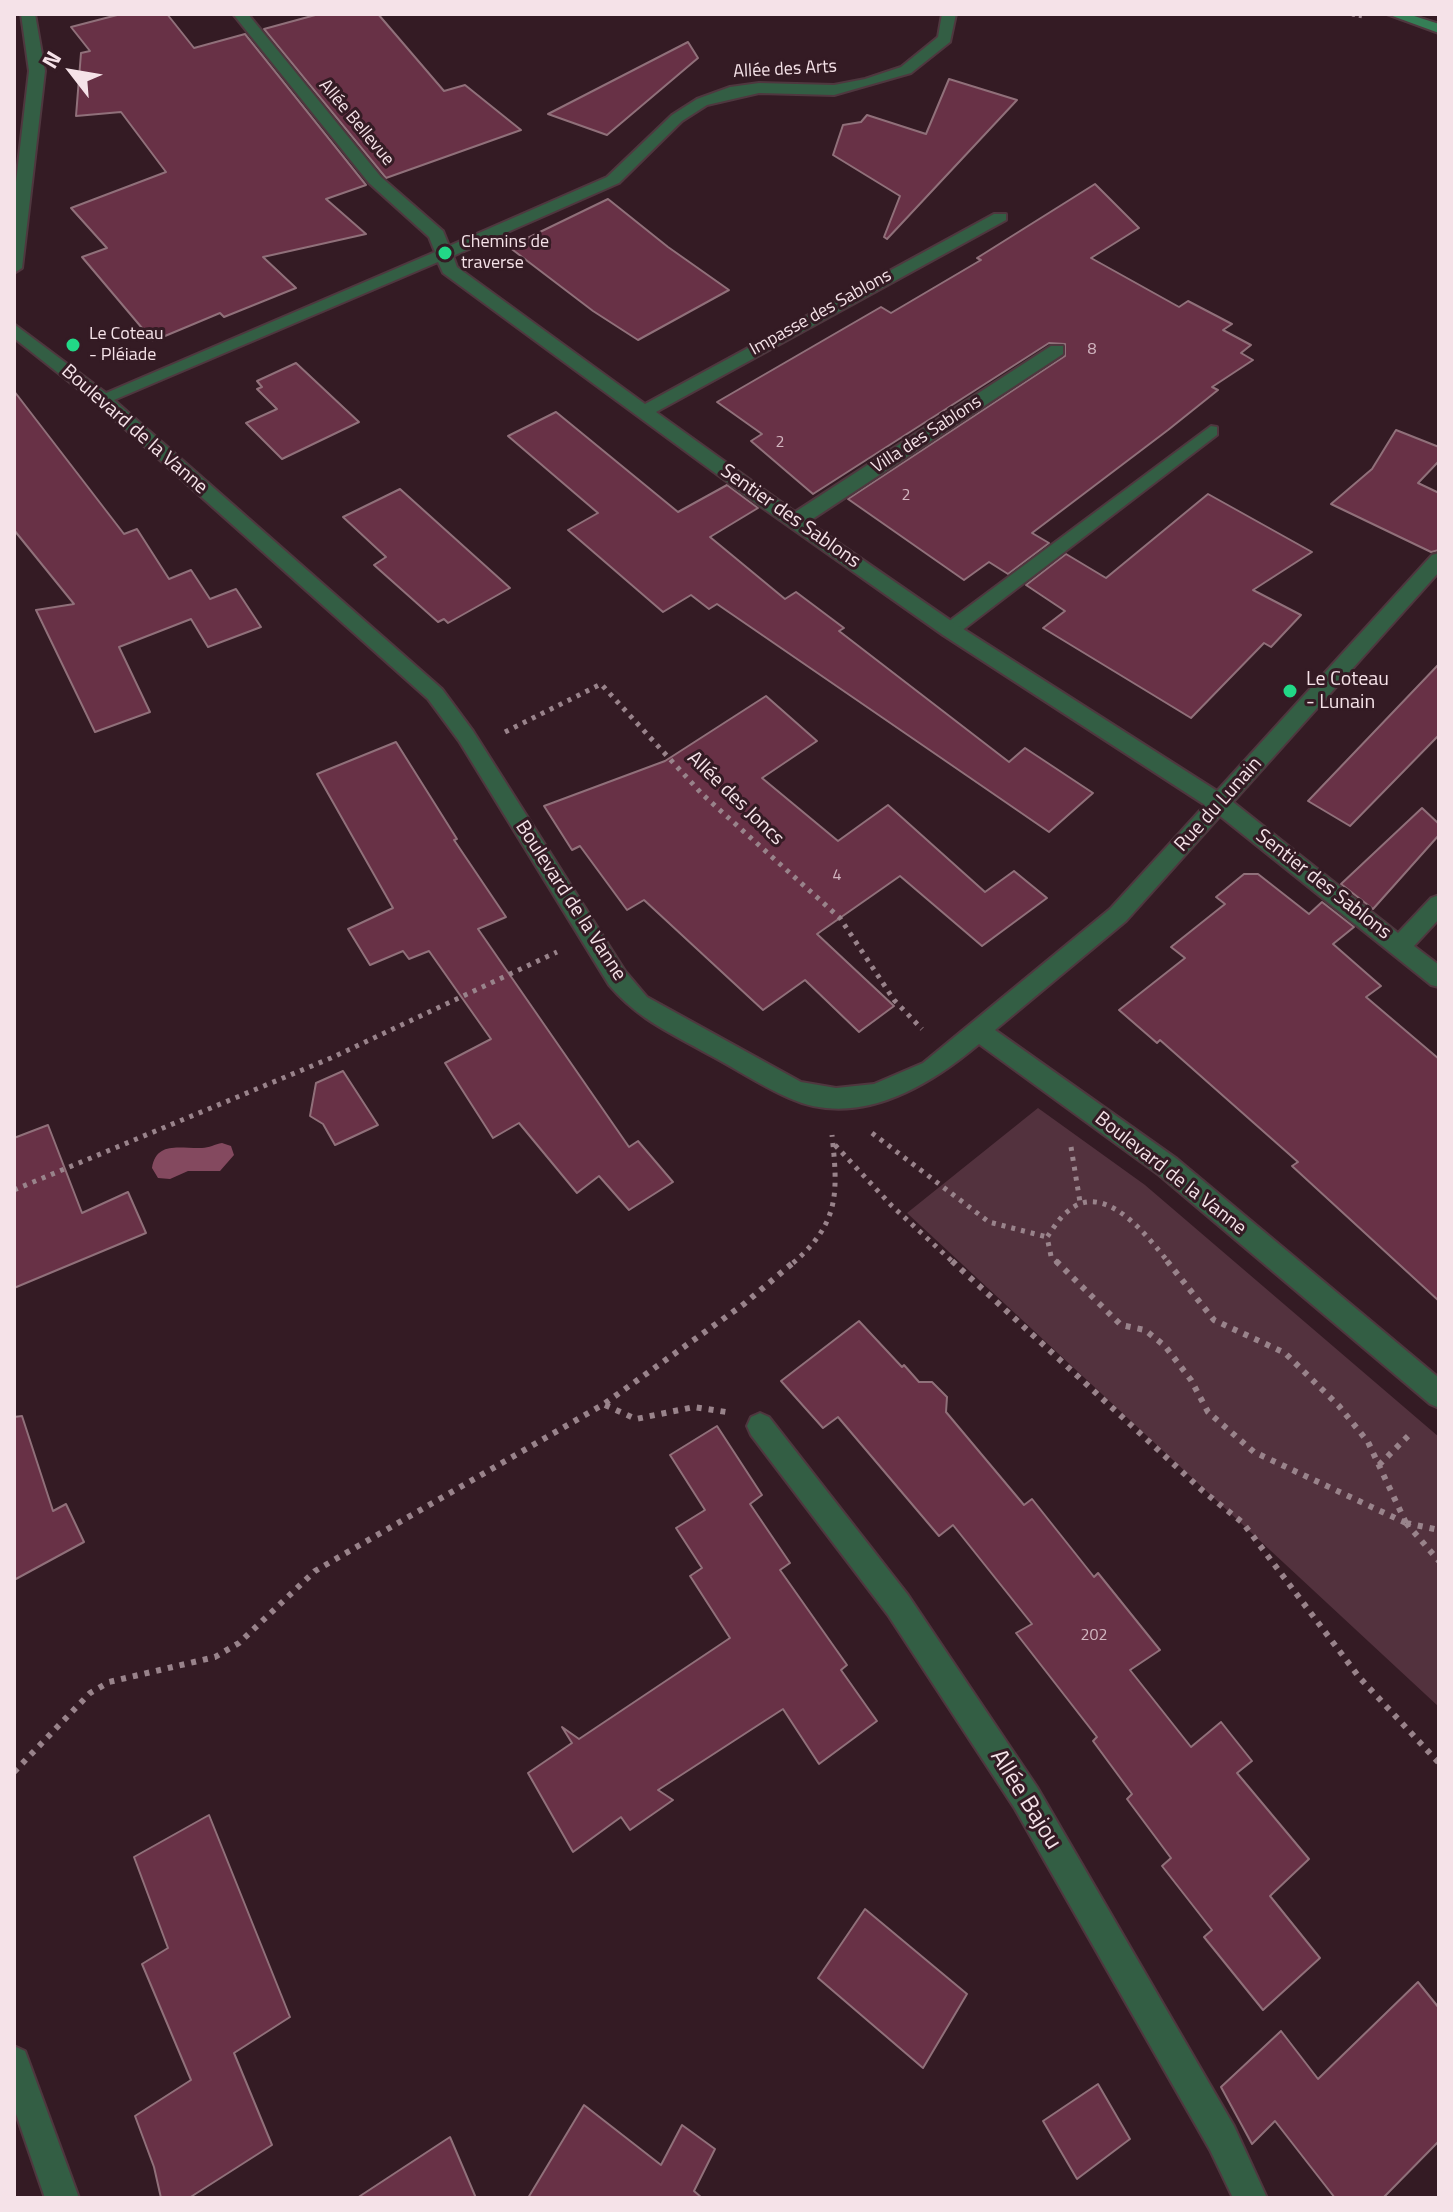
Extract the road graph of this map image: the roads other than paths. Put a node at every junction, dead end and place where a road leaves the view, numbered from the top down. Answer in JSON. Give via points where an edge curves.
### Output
{"nodes":[{"id":1,"x":28,"y":14,"type":"edge"},
{"id":2,"x":240,"y":14,"type":"edge"},
{"id":3,"x":949,"y":14,"type":"edge"},
{"id":4,"x":1394,"y":14,"type":"edge"},
{"id":5,"x":1439,"y":29,"type":"edge"},
{"id":6,"x":1000,"y":217,"type":"dead end"},
{"id":7,"x":444,"y":254,"type":"junction"},
{"id":8,"x":14,"y":268,"type":"edge"},
{"id":9,"x":14,"y":329,"type":"edge"},
{"id":10,"x":1057,"y":350,"type":"dead end"},
{"id":11,"x":114,"y":394,"type":"dead end"},
{"id":12,"x":643,"y":412,"type":"junction"},
{"id":13,"x":1211,"y":431,"type":"dead end"},
{"id":14,"x":797,"y":520,"type":"junction"},
{"id":15,"x":1439,"y":560,"type":"edge"},
{"id":16,"x":950,"y":630,"type":"junction"},
{"id":17,"x":1220,"y":804,"type":"junction"},
{"id":18,"x":1439,"y":904,"type":"edge"},
{"id":19,"x":1400,"y":946,"type":"junction"},
{"id":20,"x":1439,"y":978,"type":"edge"},
{"id":21,"x":980,"y":1032,"type":"junction"},
{"id":22,"x":1439,"y":1395,"type":"edge"},
{"id":23,"x":760,"y":1426,"type":"road end"},
{"id":24,"x":14,"y":2062,"type":"edge"},
{"id":25,"x":62,"y":2198,"type":"edge"},
{"id":26,"x":1250,"y":2198,"type":"edge"}],
"edges":[{"from":1,"to":8,"type":"street","via":[[37,71]]},
{"from":2,"to":7,"type":"street","name":"Allée Bellevue","via":[[375,180],[437,235]]},
{"from":3,"to":7,"type":"street","name":"Allée des Arts","via":[[945,39],[906,70],[834,90],[759,88],[702,102],[677,118],[613,180]]},
{"from":4,"to":5,"type":"main road"},
{"from":6,"to":12,"type":"street","name":"Impasse des Sablons"},
{"from":7,"to":11,"type":"street"},
{"from":7,"to":12,"type":"street","name":"Sentier des Sablons","via":[[449,269]]},
{"from":9,"to":21,"type":"street","name":"Boulevard de la Vanne","via":[[102,399],[435,694],[639,1004],[797,1091],[836,1098],[876,1094],[931,1070]]},
{"from":10,"to":14,"type":"street","name":"Villa des Sablons"},
{"from":12,"to":14,"type":"street","name":"Sentier des Sablons"},
{"from":13,"to":16,"type":"lane"},
{"from":14,"to":16,"type":"street","name":"Sentier des Sablons"},
{"from":15,"to":17,"type":"street","name":"Rue du Lunain"},
{"from":16,"to":17,"type":"street","name":"Sentier des Sablons"},
{"from":17,"to":19,"type":"street","name":"Sentier des Sablons"},
{"from":17,"to":21,"type":"street","name":"Rue du Lunain","via":[[1118,915]]},
{"from":18,"to":19,"type":"street"},
{"from":19,"to":20,"type":"street","name":"Sentier des Sablons"},
{"from":21,"to":22,"type":"street","name":"Boulevard de la Vanne","via":[[1168,1167]]},
{"from":23,"to":26,"type":"street","name":"Allée Bajou","via":[[898,1605],[1026,1798],[1222,2138]]},
{"from":24,"to":25,"type":"street"}]}
